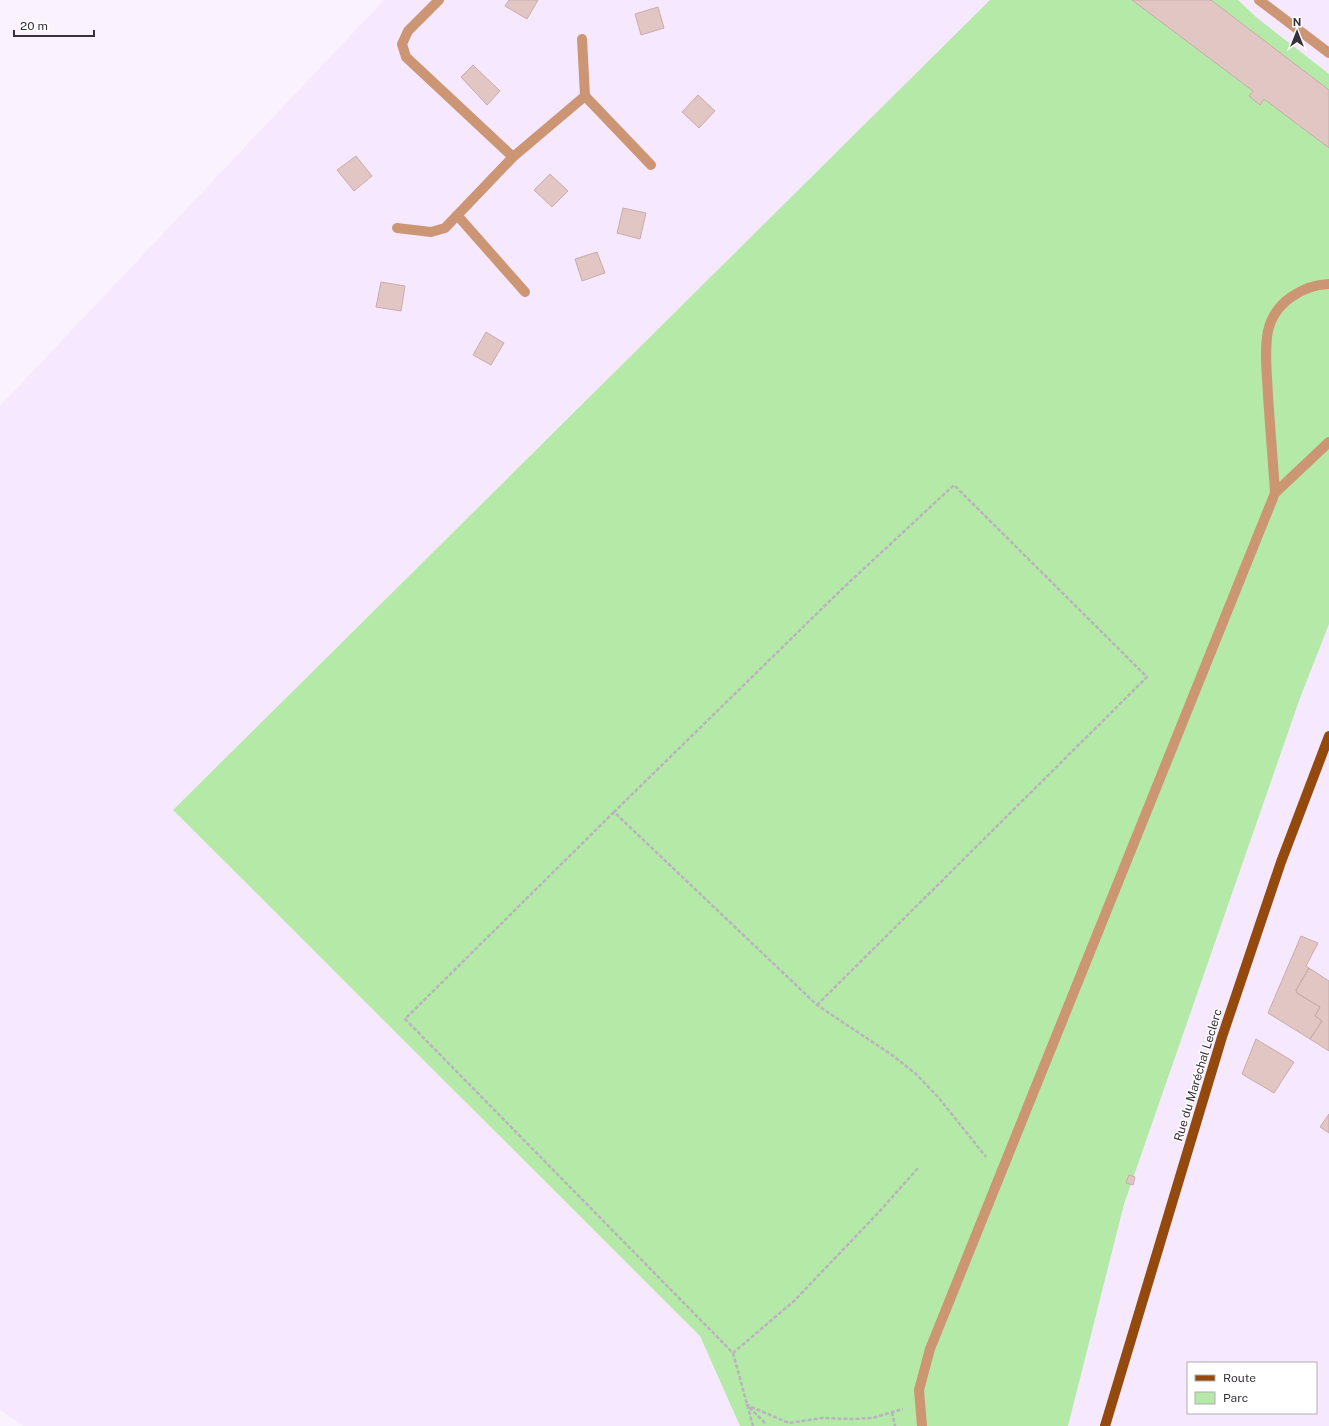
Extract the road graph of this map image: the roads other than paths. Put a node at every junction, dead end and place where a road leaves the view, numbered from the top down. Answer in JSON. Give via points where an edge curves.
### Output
{"nodes":[{"id":1,"x":439,"y":0,"type":"edge"},
{"id":2,"x":1258,"y":0,"type":"edge"},
{"id":3,"x":582,"y":39,"type":"dead end"},
{"id":4,"x":1329,"y":53,"type":"edge"},
{"id":5,"x":585,"y":96,"type":"junction"},
{"id":6,"x":513,"y":157,"type":"junction"},
{"id":7,"x":651,"y":165,"type":"dead end"},
{"id":8,"x":457,"y":215,"type":"junction"},
{"id":9,"x":397,"y":228,"type":"dead end"},
{"id":10,"x":1329,"y":284,"type":"edge"},
{"id":11,"x":525,"y":292,"type":"dead end"},
{"id":12,"x":1329,"y":442,"type":"edge"},
{"id":13,"x":1275,"y":493,"type":"junction"},
{"id":14,"x":1329,"y":736,"type":"edge"},
{"id":15,"x":922,"y":1426,"type":"edge"},
{"id":16,"x":1105,"y":1426,"type":"edge"}],
"edges":[{"from":1,"to":6,"type":"street","via":[[408,31],[402,44],[406,57]]},
{"from":2,"to":4,"type":"street"},
{"from":3,"to":5,"type":"street"},
{"from":5,"to":6,"type":"street"},
{"from":5,"to":7,"type":"street"},
{"from":6,"to":8,"type":"street"},
{"from":8,"to":9,"type":"street","via":[[445,228],[430,232]]},
{"from":8,"to":11,"type":"street"},
{"from":10,"to":13,"type":"street","via":[[1317,285],[1292,295],[1278,308],[1268,330],[1266,365]]},
{"from":12,"to":13,"type":"street"},
{"from":13,"to":15,"type":"street","via":[[930,1349],[919,1390]]},
{"from":14,"to":16,"type":"main road","name":"Rue du Maréchal Leclerc","via":[[1281,862],[1222,1037]]}]}
